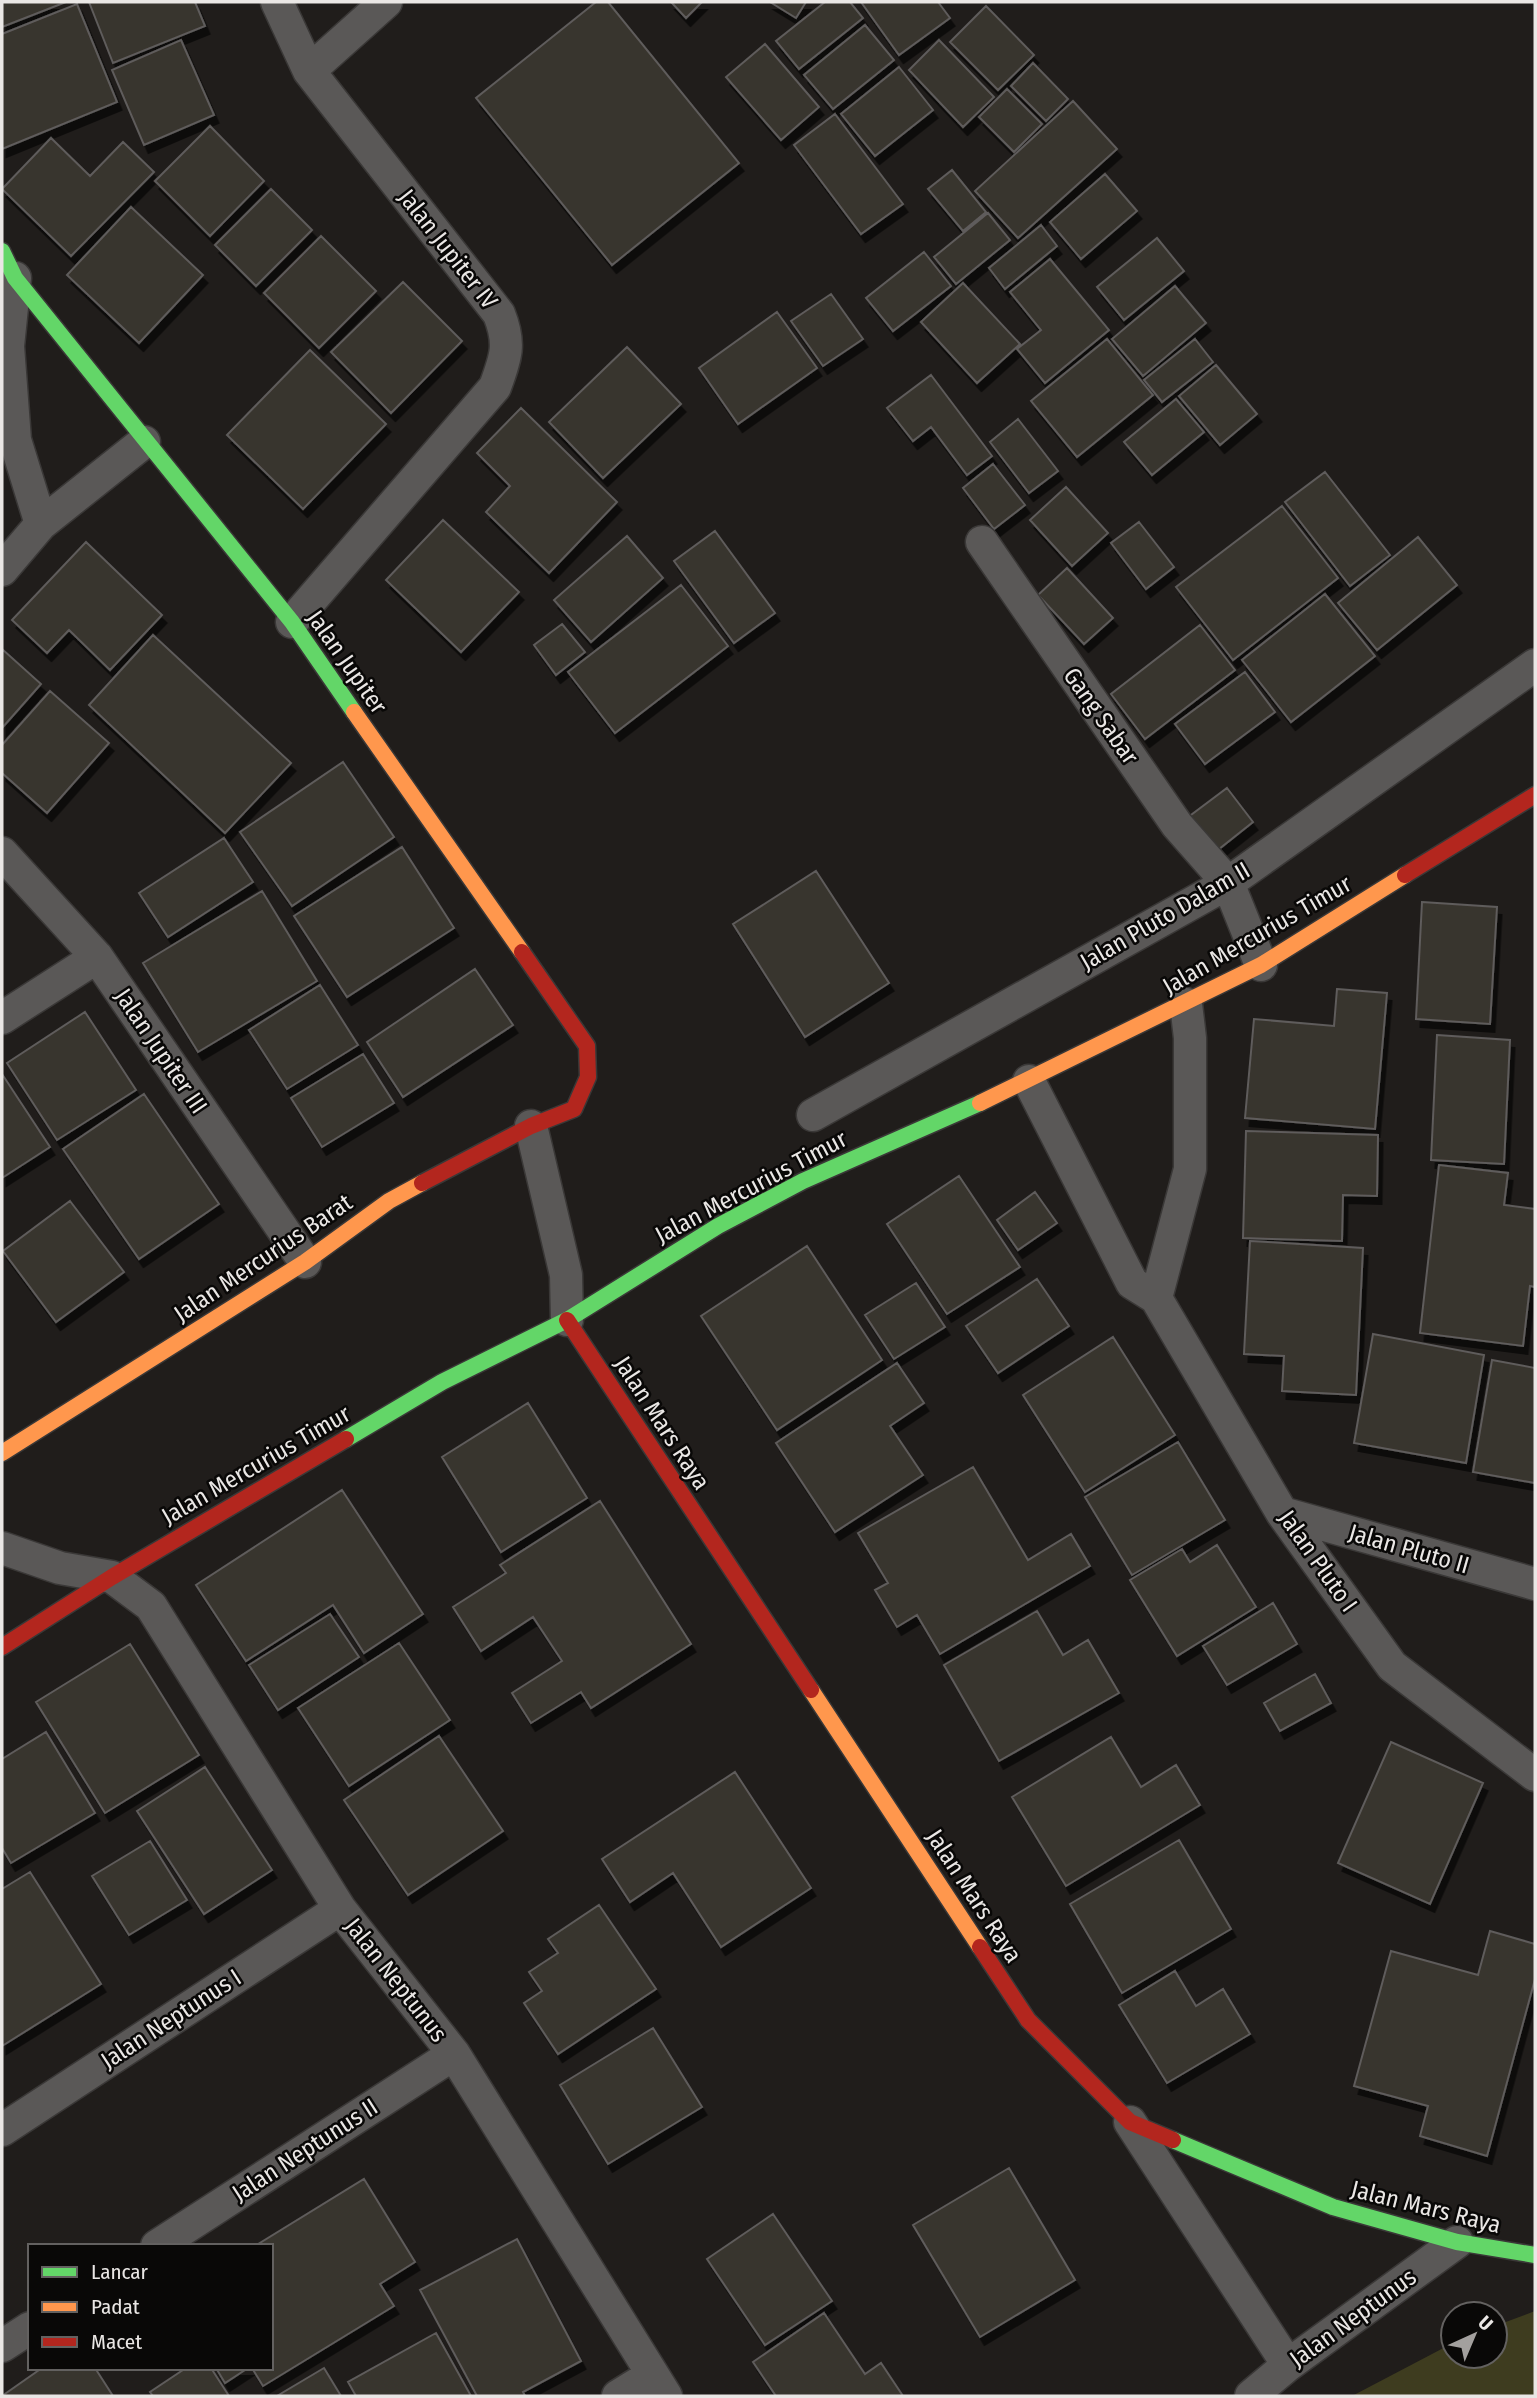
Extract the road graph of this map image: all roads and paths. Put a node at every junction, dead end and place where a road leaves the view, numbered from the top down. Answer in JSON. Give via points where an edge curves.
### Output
{"nodes":[{"id":1,"x":277,"y":2,"type":"edge"},
{"id":2,"x":386,"y":2,"type":"edge"},
{"id":3,"x":309,"y":71,"type":"junction"},
{"id":4,"x":8,"y":265,"type":"edge"},
{"id":5,"x":144,"y":442,"type":"junction"},
{"id":6,"x":41,"y":524,"type":"junction"},
{"id":7,"x":982,"y":542,"type":"dead end"},
{"id":8,"x":2,"y":570,"type":"edge"},
{"id":9,"x":292,"y":622,"type":"junction"},
{"id":10,"x":1535,"y":665,"type":"edge"},
{"id":11,"x":1535,"y":795,"type":"edge"},
{"id":12,"x":2,"y":853,"type":"edge"},
{"id":13,"x":1228,"y":883,"type":"junction"},
{"id":14,"x":97,"y":957,"type":"junction"},
{"id":15,"x":1261,"y":965,"type":"junction"},
{"id":16,"x":1185,"y":1004,"type":"junction"},
{"id":17,"x":2,"y":1018,"type":"edge"},
{"id":18,"x":1029,"y":1081,"type":"junction"},
{"id":19,"x":813,"y":1115,"type":"dead end"},
{"id":20,"x":544,"y":1121,"type":"junction"},
{"id":21,"x":305,"y":1262,"type":"junction"},
{"id":22,"x":1156,"y":1298,"type":"junction"},
{"id":23,"x":567,"y":1320,"type":"junction"},
{"id":24,"x":2,"y":1453,"type":"edge"},
{"id":25,"x":1282,"y":1513,"type":"junction"},
{"id":26,"x":2,"y":1548,"type":"edge"},
{"id":27,"x":112,"y":1577,"type":"junction"},
{"id":28,"x":1535,"y":1584,"type":"edge"},
{"id":29,"x":2,"y":1647,"type":"edge"},
{"id":30,"x":1535,"y":1775,"type":"edge"},
{"id":31,"x":340,"y":1909,"type":"junction"},
{"id":32,"x":454,"y":2054,"type":"junction"},
{"id":33,"x":1130,"y":2122,"type":"junction"},
{"id":34,"x":2,"y":2130,"type":"edge"},
{"id":35,"x":1457,"y":2242,"type":"junction"},
{"id":36,"x":160,"y":2244,"type":"edge"},
{"id":37,"x":1535,"y":2255,"type":"edge"},
{"id":38,"x":28,"y":2329,"type":"edge"},
{"id":39,"x":2,"y":2346,"type":"edge"},
{"id":40,"x":1288,"y":2365,"type":"junction"},
{"id":41,"x":659,"y":2386,"type":"edge"},
{"id":42,"x":618,"y":2396,"type":"edge"},
{"id":43,"x":1251,"y":2396,"type":"edge"}],
"edges":[{"from":1,"to":3,"type":"street","name":"Jalan Jupiter IV"},
{"from":2,"to":3,"type":"street"},
{"from":3,"to":9,"type":"street","name":"Jalan Jupiter IV","via":[[499,314],[508,335],[495,387]]},
{"from":4,"to":5,"type":"street","name":"Jalan Jupiter"},
{"from":4,"to":6,"type":"street","via":[[15,440]]},
{"from":5,"to":6,"type":"street"},
{"from":5,"to":9,"type":"street","name":"Jalan Jupiter"},
{"from":6,"to":8,"type":"street"},
{"from":7,"to":13,"type":"street","name":"Gang Sabar","via":[[1178,825]]},
{"from":9,"to":20,"type":"street","name":"Jalan Jupiter","via":[[587,1046],[588,1077],[574,1109]]},
{"from":10,"to":13,"type":"street","name":"Jalan Pluto Dalam II"},
{"from":11,"to":15,"type":"street","name":"Jalan Mercurius Timur"},
{"from":12,"to":14,"type":"street","name":"Jalan Jupiter III"},
{"from":13,"to":15,"type":"street","name":"Gang Sabar"},
{"from":13,"to":19,"type":"street","name":"Jalan Pluto Dalam II"},
{"from":14,"to":17,"type":"street"},
{"from":14,"to":21,"type":"street","name":"Jalan Jupiter III"},
{"from":15,"to":16,"type":"street","name":"Jalan Mercurius Timur"},
{"from":16,"to":18,"type":"street","name":"Jalan Mercurius Timur"},
{"from":16,"to":22,"type":"street","via":[[1190,1038],[1190,1169]]},
{"from":18,"to":22,"type":"street","name":"Jalan Pluto I","via":[[1132,1283]]},
{"from":18,"to":23,"type":"street","name":"Jalan Mercurius Timur","via":[[803,1181],[718,1226]]},
{"from":20,"to":21,"type":"street","name":"Jalan Mercurius Barat","via":[[389,1201]]},
{"from":20,"to":23,"type":"street","via":[[566,1275]]},
{"from":21,"to":24,"type":"street","name":"Jalan Mercurius Barat"},
{"from":22,"to":25,"type":"street","name":"Jalan Pluto I"},
{"from":23,"to":27,"type":"street","name":"Jalan Mercurius Timur","via":[[442,1382]]},
{"from":23,"to":33,"type":"street","name":"Jalan Mars Raya","via":[[1028,2020]]},
{"from":25,"to":28,"type":"street","name":"Jalan Pluto II"},
{"from":25,"to":30,"type":"street","name":"Jalan Pluto I","via":[[1392,1666]]},
{"from":26,"to":27,"type":"street","via":[[60,1569]]},
{"from":27,"to":29,"type":"street","name":"Jalan Mercurius Timur"},
{"from":27,"to":31,"type":"street","name":"Jalan Neptunus","via":[[151,1606]]},
{"from":31,"to":32,"type":"street","name":"Jalan Neptunus"},
{"from":31,"to":34,"type":"street","name":"Jalan Neptunus I"},
{"from":32,"to":36,"type":"street","name":"Jalan Neptunus II"},
{"from":32,"to":41,"type":"street","name":"Jalan Neptunus"},
{"from":33,"to":35,"type":"street","name":"Jalan Mars Raya","via":[[1333,2207]]},
{"from":33,"to":40,"type":"street"},
{"from":35,"to":37,"type":"street","name":"Jalan Mars Raya"},
{"from":35,"to":40,"type":"street","name":"Jalan Neptunus"},
{"from":38,"to":39,"type":"street"},
{"from":40,"to":43,"type":"street","name":"Jalan Neptunus"},
{"from":41,"to":42,"type":"street"}]}
